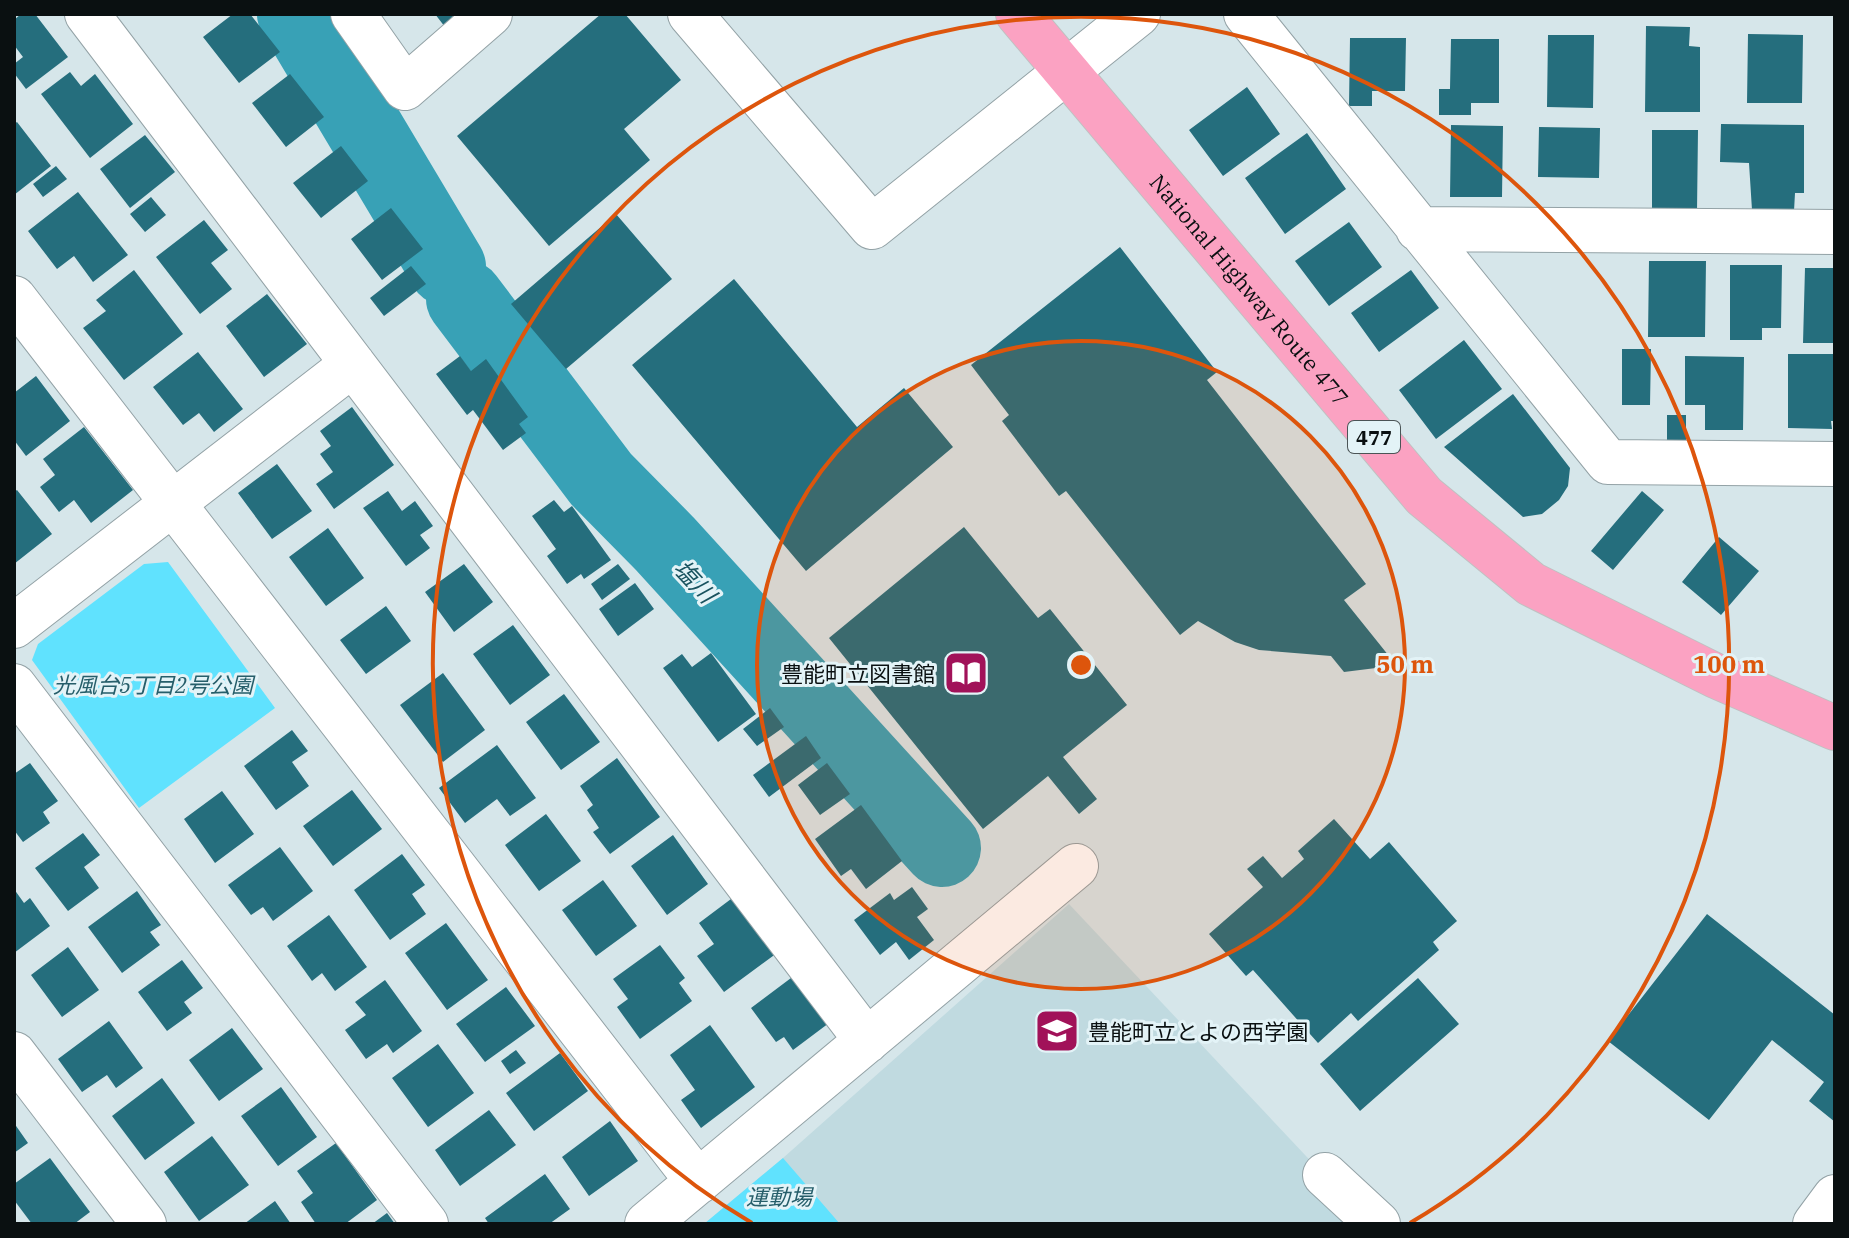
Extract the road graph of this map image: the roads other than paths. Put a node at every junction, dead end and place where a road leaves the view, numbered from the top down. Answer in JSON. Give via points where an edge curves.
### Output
{"nodes":[{"id":1,"x":87,"y":14,"type":"edge"},
{"id":2,"x":353,"y":14,"type":"edge"},
{"id":3,"x":490,"y":14,"type":"edge"},
{"id":4,"x":690,"y":14,"type":"edge"},
{"id":5,"x":1018,"y":14,"type":"edge"},
{"id":6,"x":1138,"y":14,"type":"edge"},
{"id":7,"x":1246,"y":14,"type":"edge"},
{"id":8,"x":1067,"y":73,"type":"junction"},
{"id":9,"x":1418,"y":229,"type":"junction"},
{"id":10,"x":1835,"y":232,"type":"edge"},
{"id":11,"x":14,"y":298,"type":"edge"},
{"id":12,"x":353,"y":364,"type":"junction"},
{"id":13,"x":1835,"y":464,"type":"edge"},
{"id":14,"x":173,"y":503,"type":"junction"},
{"id":15,"x":14,"y":626,"type":"edge"},
{"id":16,"x":14,"y":686,"type":"edge"},
{"id":17,"x":1835,"y":728,"type":"edge"},
{"id":18,"x":1076,"y":866,"type":"dead end"},
{"id":19,"x":867,"y":1041,"type":"junction"},
{"id":20,"x":14,"y":1054,"type":"edge"},
{"id":21,"x":1325,"y":1175,"type":"dead end"},
{"id":22,"x":698,"y":1182,"type":"junction"},
{"id":23,"x":1835,"y":1197,"type":"edge"},
{"id":24,"x":144,"y":1224,"type":"edge"},
{"id":25,"x":426,"y":1224,"type":"edge"},
{"id":26,"x":647,"y":1224,"type":"edge"},
{"id":27,"x":1378,"y":1224,"type":"edge"},
{"id":28,"x":1815,"y":1224,"type":"edge"}],
"edges":[{"from":1,"to":12,"type":"street"},
{"from":2,"to":3,"type":"street","via":[[405,88]]},
{"from":4,"to":8,"type":"street","via":[[872,227]]},
{"from":5,"to":8,"type":"highway","name":"National Highway Route 477","number":"477"},
{"from":6,"to":8,"type":"street"},
{"from":7,"to":9,"type":"street"},
{"from":8,"to":17,"type":"highway","name":"National Highway Route 477","number":"477","via":[[1424,496],[1531,584]]},
{"from":9,"to":10,"type":"street"},
{"from":9,"to":13,"type":"street","via":[[1608,462]]},
{"from":11,"to":14,"type":"street"},
{"from":12,"to":14,"type":"street"},
{"from":12,"to":19,"type":"street"},
{"from":14,"to":15,"type":"street"},
{"from":14,"to":22,"type":"street"},
{"from":16,"to":25,"type":"street"},
{"from":18,"to":19,"type":"street"},
{"from":19,"to":22,"type":"street"},
{"from":20,"to":24,"type":"street"},
{"from":21,"to":27,"type":"street"},
{"from":22,"to":26,"type":"street"},
{"from":23,"to":28,"type":"street"}]}
